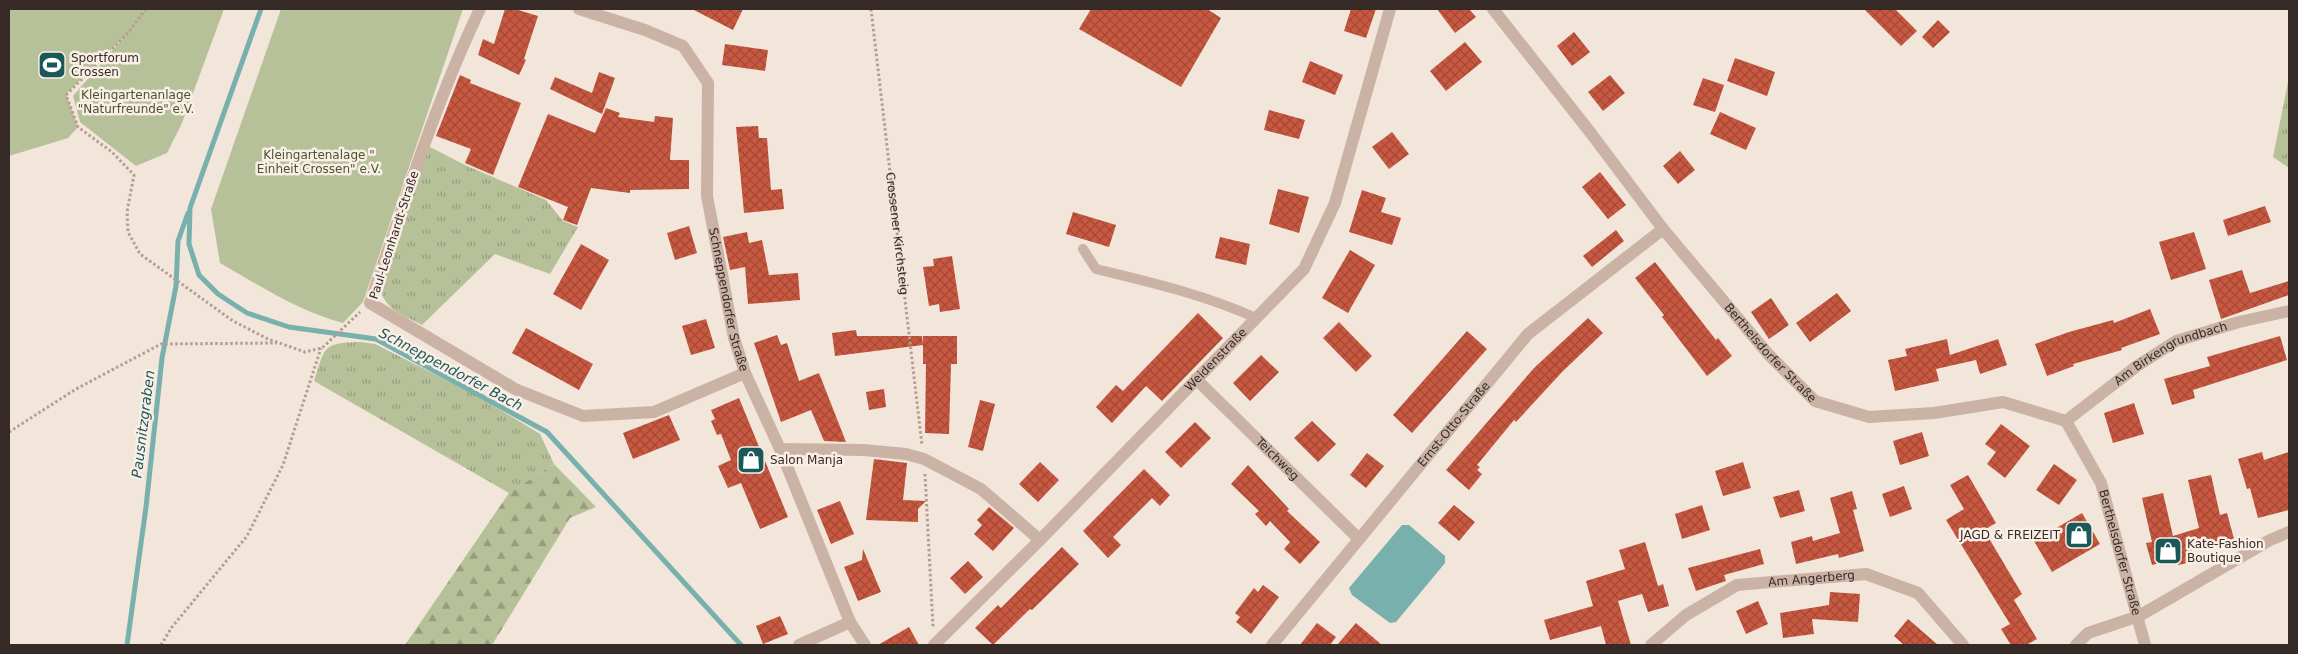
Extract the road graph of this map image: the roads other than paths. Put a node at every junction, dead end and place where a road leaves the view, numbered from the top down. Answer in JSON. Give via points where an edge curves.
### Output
{"nodes":[{"id":1,"x":480,"y":9,"type":"edge"},
{"id":2,"x":579,"y":9,"type":"edge"},
{"id":3,"x":1390,"y":9,"type":"edge"},
{"id":4,"x":1492,"y":9,"type":"edge"},
{"id":5,"x":1663,"y":229,"type":"junction"},
{"id":6,"x":1082,"y":249,"type":"dead end"},
{"id":7,"x":2289,"y":311,"type":"edge"},
{"id":8,"x":1256,"y":318,"type":"junction"},
{"id":9,"x":745,"y":373,"type":"junction"},
{"id":10,"x":1196,"y":379,"type":"junction"},
{"id":11,"x":2066,"y":421,"type":"junction"},
{"id":12,"x":780,"y":450,"type":"junction"},
{"id":13,"x":2289,"y":532,"type":"edge"},
{"id":14,"x":1359,"y":539,"type":"junction"},
{"id":15,"x":1040,"y":540,"type":"junction"},
{"id":16,"x":2139,"y":616,"type":"junction"},
{"id":17,"x":850,"y":622,"type":"junction"},
{"id":18,"x":934,"y":640,"type":"edge"},
{"id":19,"x":800,"y":645,"type":"edge"},
{"id":20,"x":865,"y":645,"type":"edge"},
{"id":21,"x":1272,"y":645,"type":"edge"},
{"id":22,"x":1652,"y":645,"type":"edge"},
{"id":23,"x":1963,"y":645,"type":"edge"},
{"id":24,"x":2076,"y":645,"type":"edge"},
{"id":25,"x":2145,"y":645,"type":"edge"}],
"edges":[{"from":1,"to":9,"type":"street","name":"Paul-Leonhardt-Straße","via":[[422,151],[370,303],[515,389],[583,416],[654,412]]},
{"from":2,"to":9,"type":"street","name":"Schneppendorfer Straße","via":[[645,30],[682,46],[708,83],[707,196],[734,338]]},
{"from":3,"to":8,"type":"street","name":"Weidenstraße","via":[[1335,203],[1304,269]]},
{"from":4,"to":5,"type":"street","name":"Berthelsdorfer Straße"},
{"from":5,"to":11,"type":"street","name":"Berthelsdorfer Straße","via":[[1769,356],[1815,401],[1869,417],[1934,413],[2003,402]]},
{"from":5,"to":14,"type":"street","name":"Ernst-Otto-Straße","via":[[1528,334]]},
{"from":6,"to":8,"type":"lane","via":[[1096,269],[1194,295]]},
{"from":7,"to":11,"type":"street","name":"Am Birkengrundbach","via":[[2176,341],[2137,366]]},
{"from":8,"to":10,"type":"street","name":"Weidenstraße"},
{"from":9,"to":12,"type":"street","name":"Schneppendorfer Straße"},
{"from":10,"to":14,"type":"street","name":"Teichweg"},
{"from":10,"to":15,"type":"street","name":"Weidenstraße"},
{"from":11,"to":16,"type":"street","name":"Berthelsdorfer Straße","via":[[2101,483]]},
{"from":12,"to":15,"type":"street","via":[[864,450],[924,459],[981,489]]},
{"from":12,"to":17,"type":"street","name":"Schneppendorfer Straße"},
{"from":13,"to":16,"type":"street"},
{"from":14,"to":21,"type":"street","name":"Ernst-Otto-Straße"},
{"from":15,"to":18,"type":"street","name":"Weidenstraße"},
{"from":16,"to":24,"type":"street","via":[[2088,633]]},
{"from":16,"to":25,"type":"street","name":"Berthelsdorfer Straße"},
{"from":17,"to":19,"type":"street"},
{"from":17,"to":20,"type":"street","name":"Schneppendorfer Straße"},
{"from":22,"to":23,"type":"street","name":"Am Angerberg","via":[[1686,614],[1737,585],[1866,574],[1918,593]]}]}
